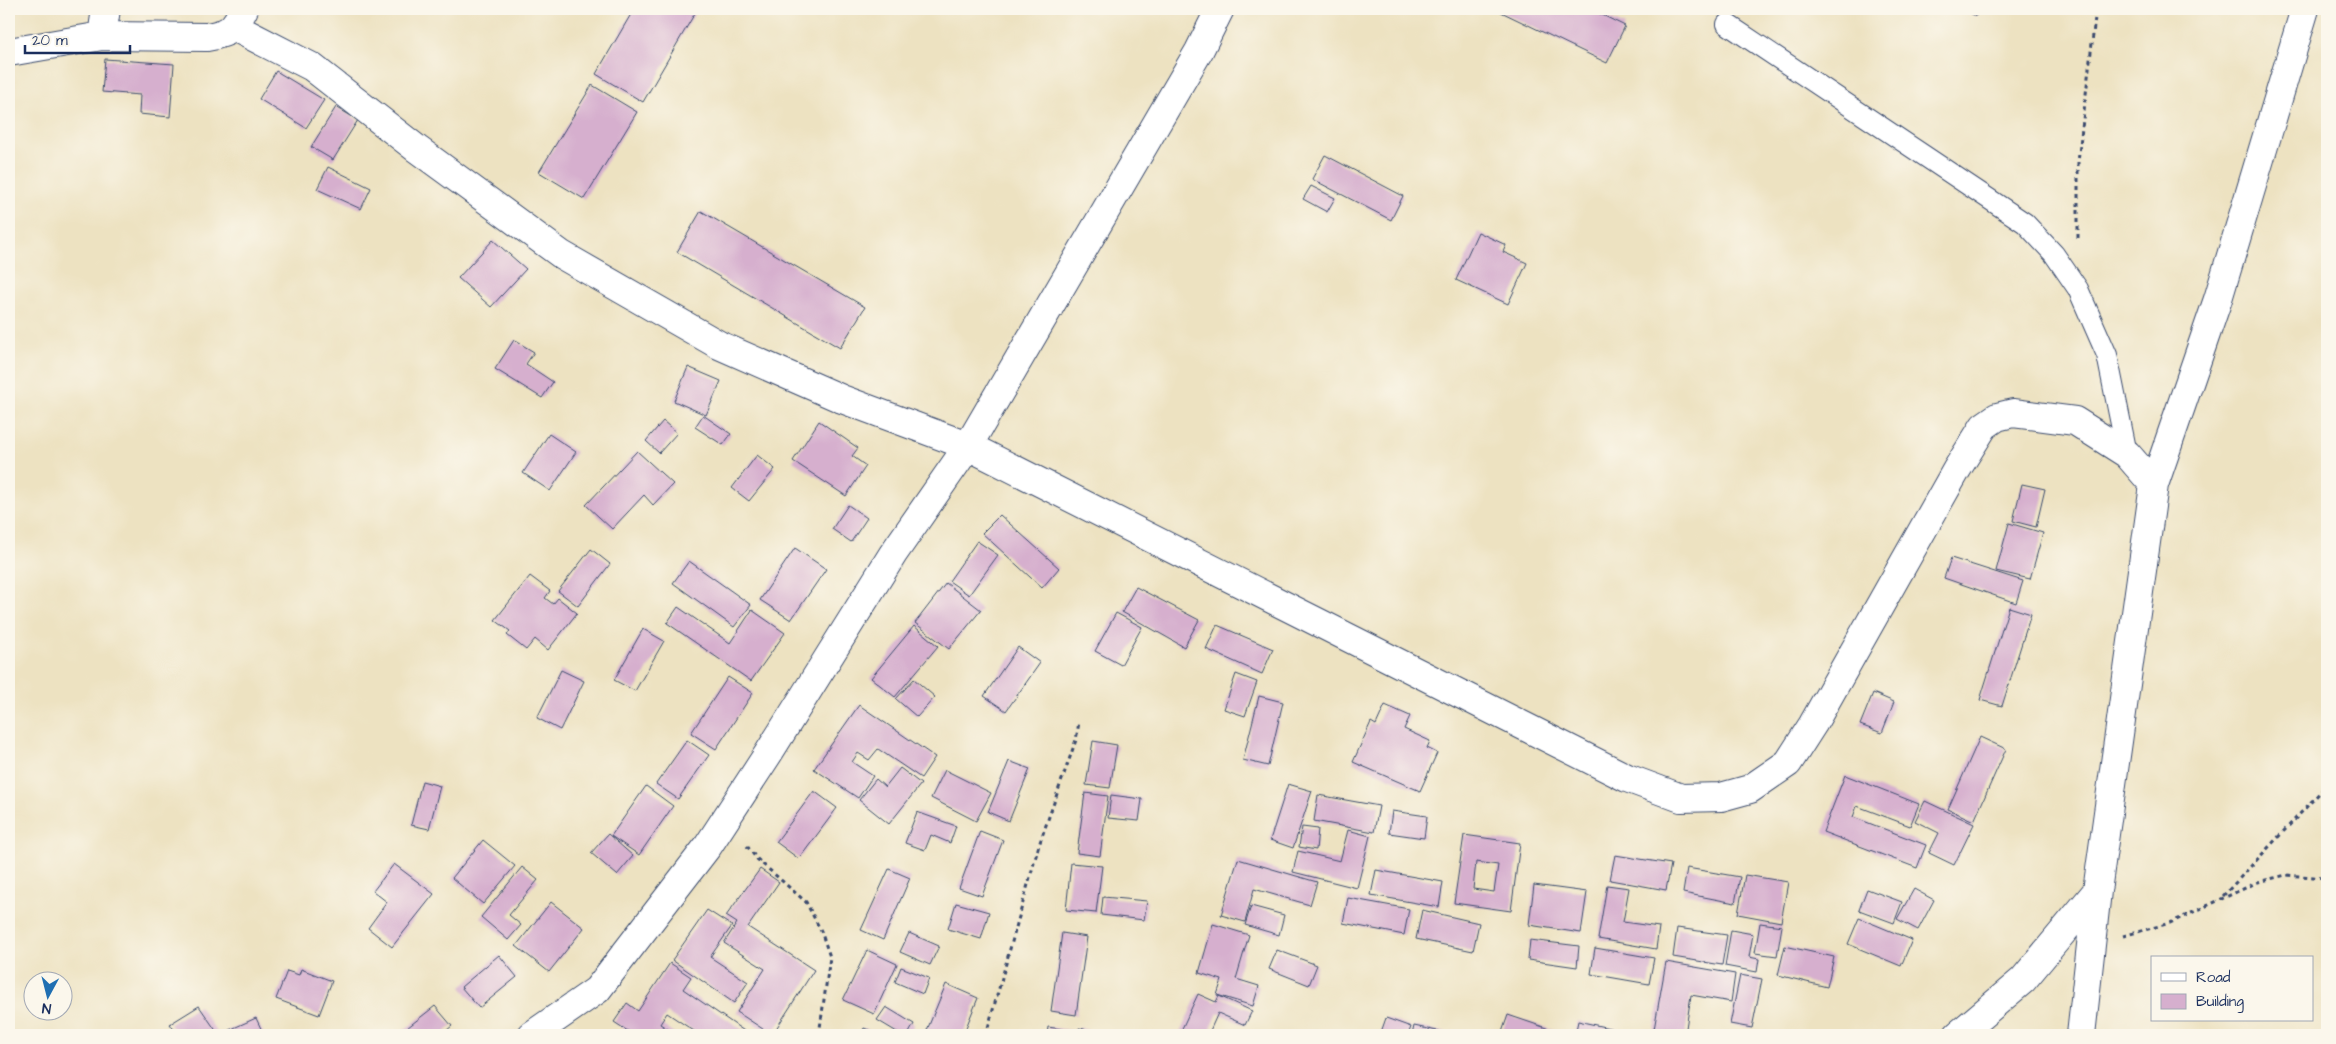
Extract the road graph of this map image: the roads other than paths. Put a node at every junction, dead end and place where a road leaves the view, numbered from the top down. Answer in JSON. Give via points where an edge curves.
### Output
{"nodes":[{"id":1,"x":106,"y":9,"type":"edge"},
{"id":2,"x":1220,"y":9,"type":"edge"},
{"id":3,"x":2305,"y":9,"type":"edge"},
{"id":4,"x":239,"y":18,"type":"edge"},
{"id":5,"x":1726,"y":24,"type":"dead end"},
{"id":6,"x":102,"y":36,"type":"junction"},
{"id":7,"x":9,"y":52,"type":"edge"},
{"id":8,"x":968,"y":446,"type":"junction"},
{"id":9,"x":2127,"y":454,"type":"junction"},
{"id":10,"x":2154,"y":485,"type":"junction"},
{"id":11,"x":2098,"y":891,"type":"junction"},
{"id":12,"x":532,"y":1035,"type":"edge"},
{"id":13,"x":1958,"y":1035,"type":"edge"},
{"id":14,"x":2081,"y":1035,"type":"edge"}],
"edges":[{"from":1,"to":6,"type":"street"},
{"from":2,"to":8,"type":"street"},
{"from":3,"to":10,"type":"street","via":[[2218,299]]},
{"from":4,"to":6,"type":"street","via":[[224,34],[207,37]]},
{"from":4,"to":8,"type":"street","via":[[312,67],[488,202],[570,260],[720,345],[842,399]]},
{"from":5,"to":9,"type":"lane","via":[[2025,223],[2054,254],[2078,289],[2107,355]]},
{"from":6,"to":7,"type":"street"},
{"from":8,"to":9,"type":"street","via":[[1619,774],[1680,798],[1722,797],[1750,789],[1788,763],[1984,426],[1997,416],[2013,413],[2075,422]]},
{"from":8,"to":12,"type":"street","via":[[894,554],[726,820],[654,918],[597,990]]},
{"from":9,"to":10,"type":"street"},
{"from":10,"to":11,"type":"street"},
{"from":11,"to":13,"type":"street","via":[[2023,980]]},
{"from":11,"to":14,"type":"street"}]}
